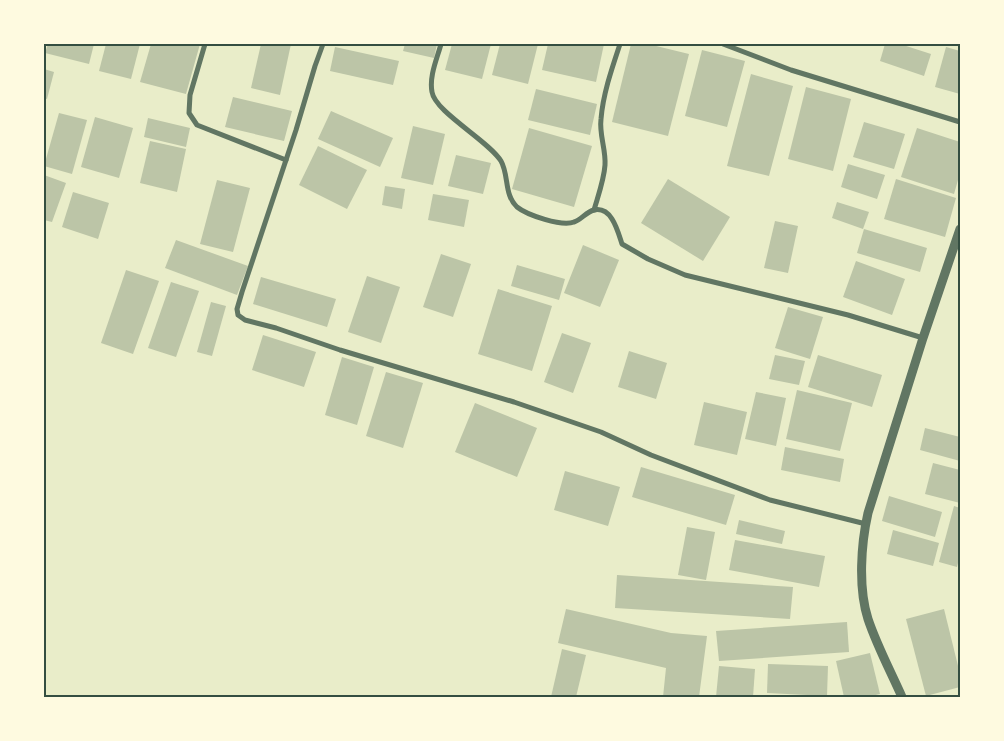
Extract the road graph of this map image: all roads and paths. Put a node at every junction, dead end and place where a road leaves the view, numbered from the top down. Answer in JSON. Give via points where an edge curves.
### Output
{"nodes":[{"id":1,"x":206,"y":44,"type":"edge"},
{"id":2,"x":323,"y":44,"type":"edge"},
{"id":3,"x":441,"y":44,"type":"edge"},
{"id":4,"x":620,"y":44,"type":"edge"},
{"id":5,"x":723,"y":44,"type":"edge"},
{"id":6,"x":960,"y":122,"type":"edge"},
{"id":7,"x":286,"y":160,"type":"junction"},
{"id":8,"x":594,"y":210,"type":"junction"},
{"id":9,"x":960,"y":229,"type":"edge"},
{"id":10,"x":923,"y":338,"type":"junction"},
{"id":11,"x":866,"y":524,"type":"junction"},
{"id":12,"x":902,"y":697,"type":"edge"}],
"edges":[{"from":1,"to":7,"type":"street","via":[[190,95],[189,113],[197,126]]},
{"from":2,"to":7,"type":"street"},
{"from":3,"to":8,"type":"street","via":[[432,78],[432,94],[444,110],[500,160],[510,195],[517,207],[564,224]]},
{"from":4,"to":8,"type":"street","via":[[601,118],[600,136],[605,165]]},
{"from":5,"to":6,"type":"street","via":[[791,70]]},
{"from":7,"to":11,"type":"street","via":[[237,309],[238,315],[245,320],[514,402],[592,429],[770,500]]},
{"from":8,"to":10,"type":"street","via":[[603,211],[612,218],[622,244],[648,260],[685,275],[848,315]]},
{"from":9,"to":10,"type":"street"},
{"from":10,"to":11,"type":"street"},
{"from":11,"to":12,"type":"street","via":[[862,542],[863,593],[868,619]]}]}
